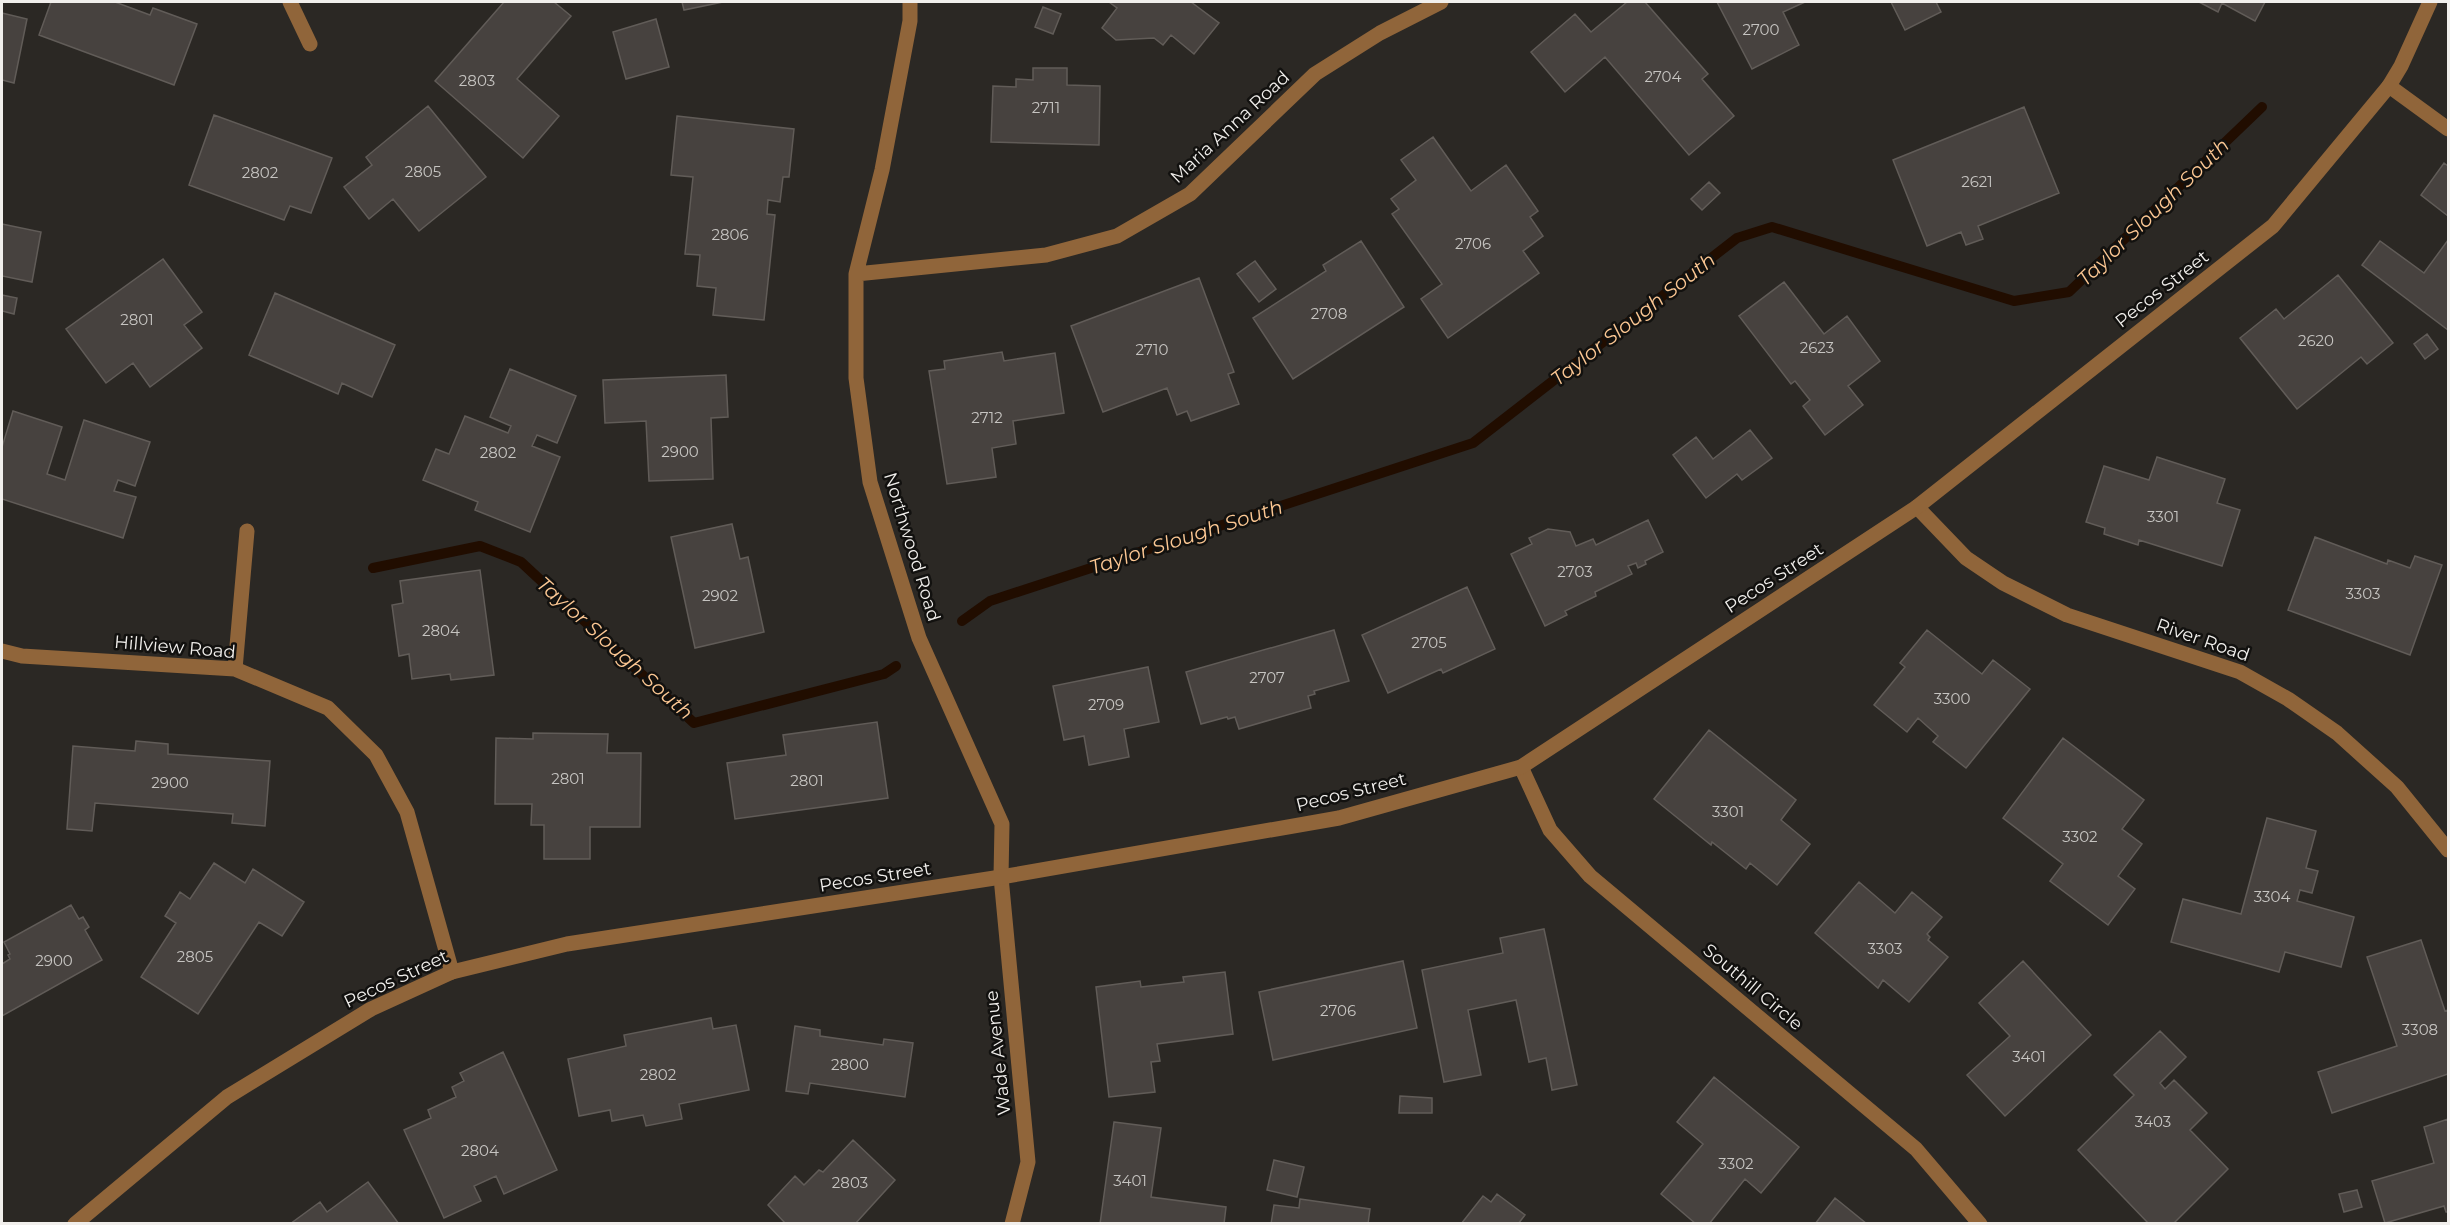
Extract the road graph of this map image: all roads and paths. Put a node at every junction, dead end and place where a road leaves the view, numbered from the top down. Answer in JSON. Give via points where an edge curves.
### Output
{"nodes":[{"id":1,"x":290,"y":2,"type":"edge"},
{"id":2,"x":910,"y":2,"type":"edge"},
{"id":3,"x":1441,"y":2,"type":"edge"},
{"id":4,"x":2430,"y":2,"type":"edge"},
{"id":5,"x":310,"y":44,"type":"dead end"},
{"id":6,"x":2389,"y":86,"type":"junction"},
{"id":7,"x":2448,"y":129,"type":"edge"},
{"id":8,"x":856,"y":274,"type":"junction"},
{"id":9,"x":1917,"y":507,"type":"junction"},
{"id":10,"x":247,"y":531,"type":"dead end"},
{"id":11,"x":2,"y":651,"type":"edge"},
{"id":12,"x":235,"y":669,"type":"junction"},
{"id":13,"x":1521,"y":767,"type":"junction"},
{"id":14,"x":2448,"y":850,"type":"edge"},
{"id":15,"x":1000,"y":877,"type":"junction"},
{"id":16,"x":452,"y":972,"type":"junction"},
{"id":17,"x":75,"y":1224,"type":"edge"},
{"id":18,"x":1012,"y":1224,"type":"edge"},
{"id":19,"x":1980,"y":1224,"type":"edge"}],
"edges":[{"from":1,"to":5,"type":"street"},
{"from":2,"to":8,"type":"street","name":"Northwood Road","via":[[910,21],[882,170]]},
{"from":3,"to":8,"type":"street","name":"Maria Anna Road","via":[[1380,33],[1316,74],[1190,194],[1117,236],[1046,255]]},
{"from":4,"to":6,"type":"street","name":"Pecos Street"},
{"from":6,"to":7,"type":"street"},
{"from":6,"to":9,"type":"street","name":"Pecos Street","via":[[2273,226]]},
{"from":8,"to":15,"type":"street","name":"Northwood Road","via":[[856,378],[870,482],[919,638],[1002,824]]},
{"from":9,"to":13,"type":"street","name":"Pecos Street"},
{"from":9,"to":14,"type":"street","name":"River Road","via":[[1966,558],[2003,583],[2067,615],[2240,672],[2288,699],[2337,733],[2397,787]]},
{"from":10,"to":12,"type":"street"},
{"from":11,"to":12,"type":"street","name":"Hillview Road","via":[[22,656]]},
{"from":12,"to":16,"type":"street","name":"Hillview Road","via":[[328,708],[376,755],[407,812]]},
{"from":13,"to":15,"type":"street","name":"Pecos Street","via":[[1339,818]]},
{"from":13,"to":19,"type":"street","name":"Southill Circle","via":[[1550,830],[1590,876],[1916,1149]]},
{"from":15,"to":16,"type":"street","name":"Pecos Street","via":[[567,944]]},
{"from":15,"to":18,"type":"street","name":"Wade Avenue","via":[[1028,1162]]},
{"from":16,"to":17,"type":"street","name":"Pecos Street","via":[[371,1009],[227,1097]]}]}
